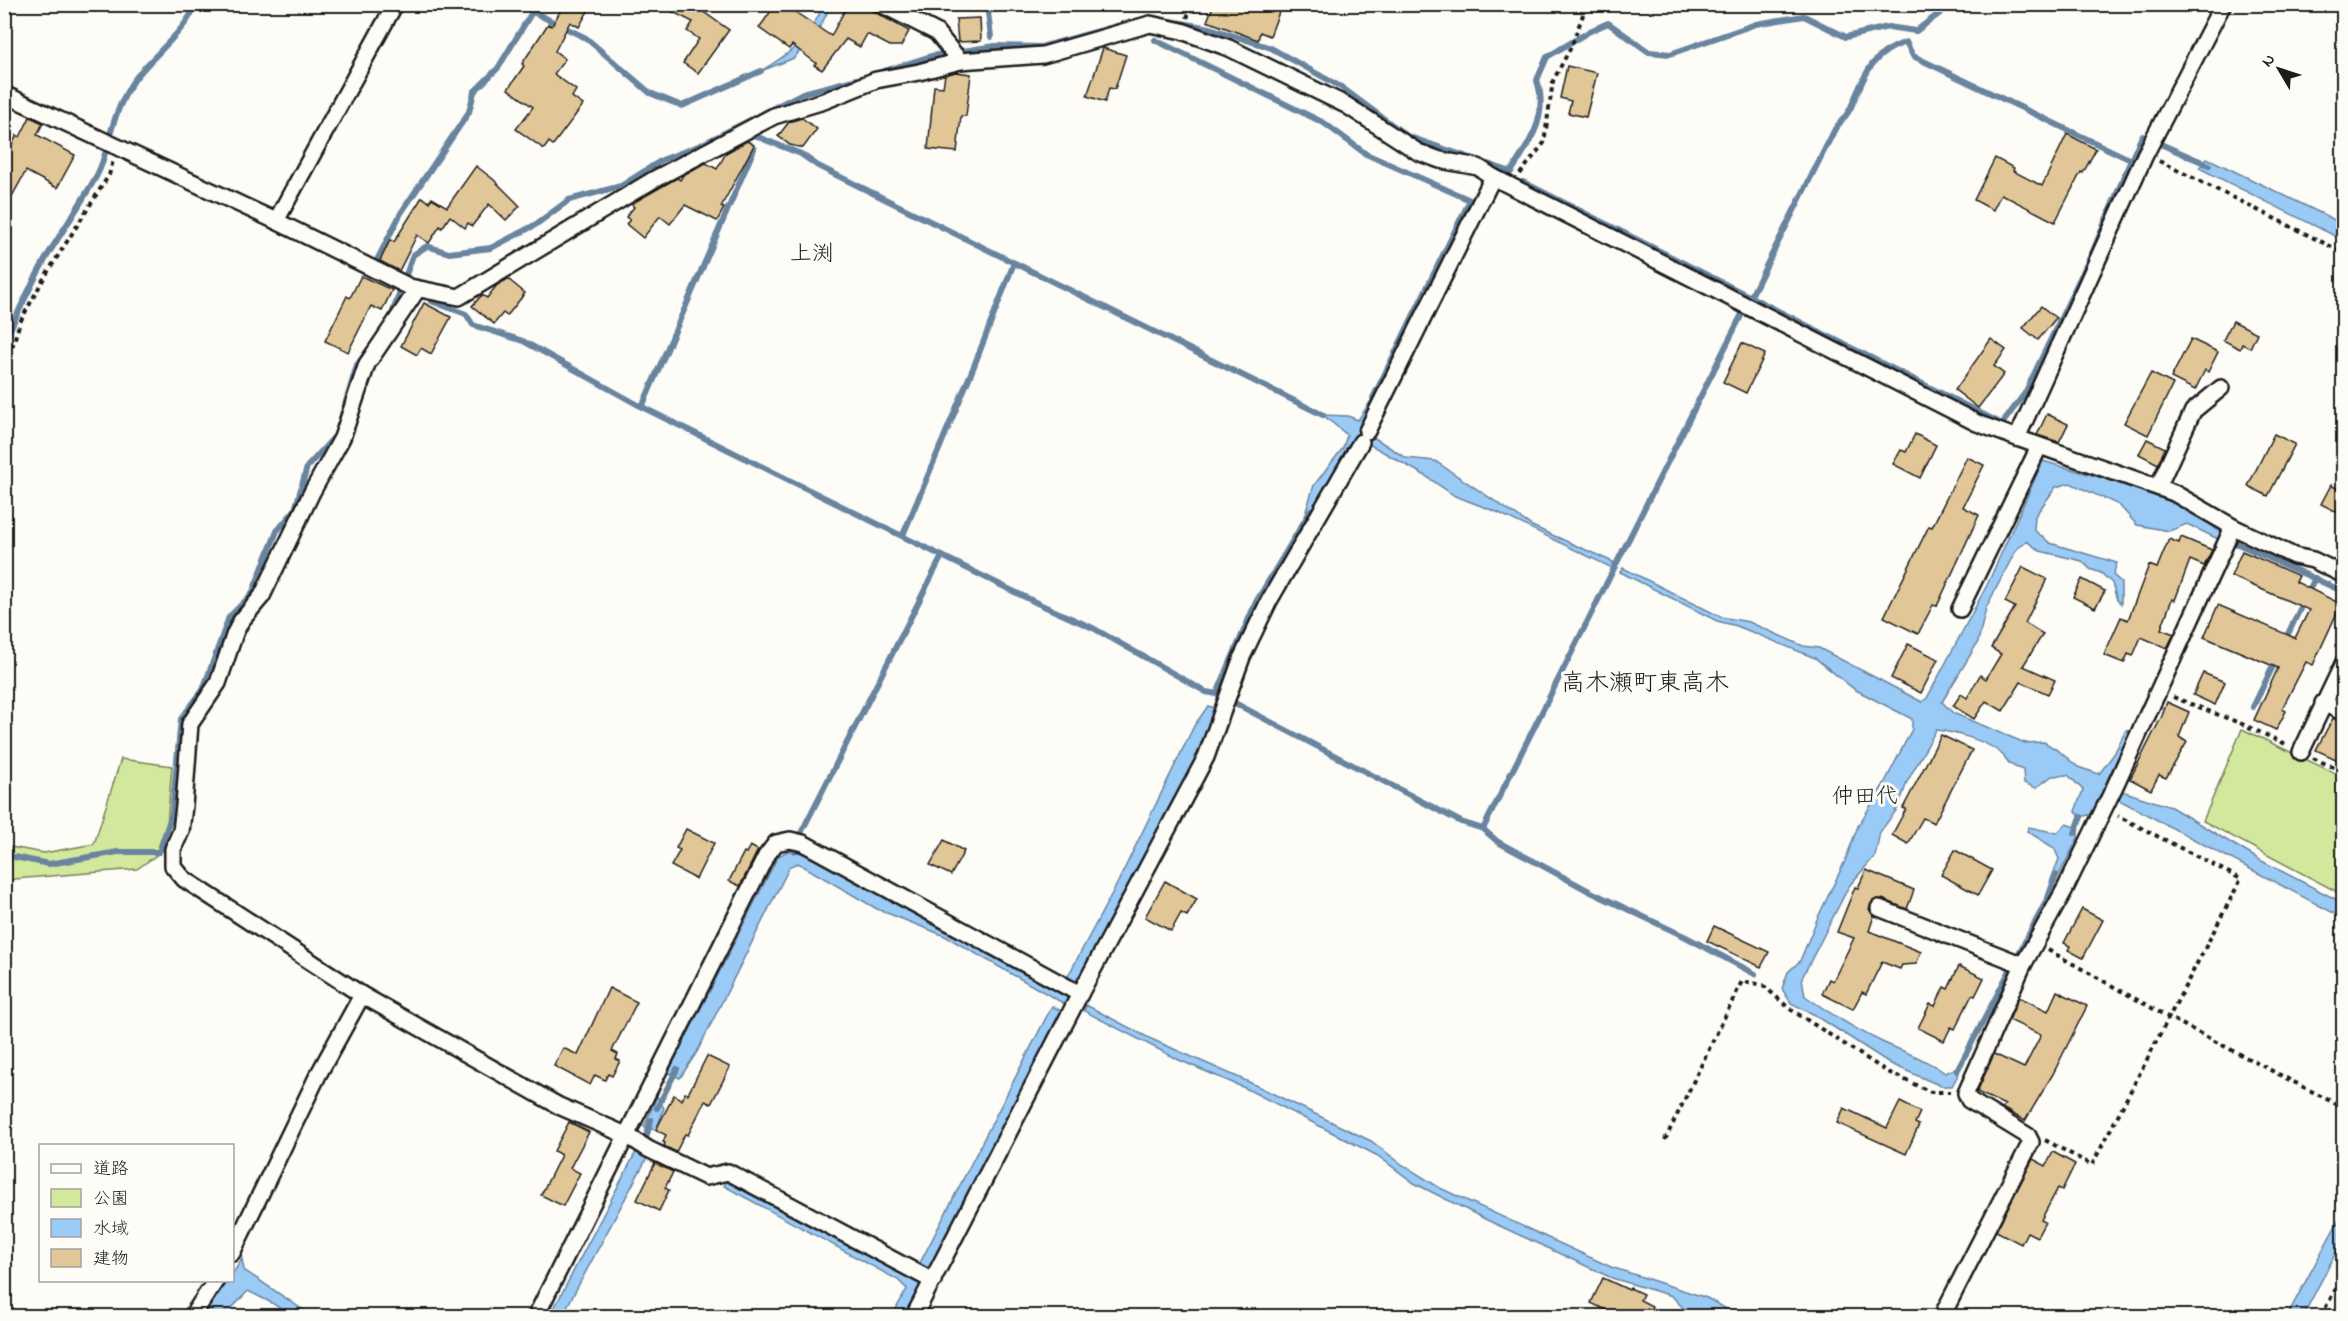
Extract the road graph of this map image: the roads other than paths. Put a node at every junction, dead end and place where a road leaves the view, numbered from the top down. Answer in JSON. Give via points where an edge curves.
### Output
{"nodes":[{"id":1,"x":395,"y":4,"type":"edge"},
{"id":2,"x":881,"y":4,"type":"edge"},
{"id":3,"x":2223,"y":4,"type":"edge"},
{"id":4,"x":960,"y":61,"type":"junction"},
{"id":5,"x":4,"y":94,"type":"edge"},
{"id":6,"x":1493,"y":177,"type":"junction"},
{"id":7,"x":276,"y":221,"type":"junction"},
{"id":8,"x":408,"y":286,"type":"junction"},
{"id":9,"x":2220,"y":388,"type":"dead end"},
{"id":10,"x":2017,"y":438,"type":"junction"},
{"id":11,"x":2039,"y":447,"type":"junction"},
{"id":12,"x":2158,"y":487,"type":"junction"},
{"id":13,"x":2233,"y":527,"type":"junction"},
{"id":14,"x":2343,"y":575,"type":"edge"},
{"id":15,"x":1960,"y":609,"type":"dead end"},
{"id":16,"x":2343,"y":662,"type":"edge"},
{"id":17,"x":2323,"y":703,"type":"junction"},
{"id":18,"x":2343,"y":713,"type":"edge"},
{"id":19,"x":2301,"y":752,"type":"road end"},
{"id":20,"x":1879,"y":908,"type":"dead end"},
{"id":21,"x":2023,"y":966,"type":"junction"},
{"id":22,"x":362,"y":995,"type":"junction"},
{"id":23,"x":1077,"y":1001,"type":"junction"},
{"id":24,"x":638,"y":1143,"type":"junction"},
{"id":25,"x":234,"y":1249,"type":"edge"},
{"id":26,"x":933,"y":1281,"type":"junction"},
{"id":27,"x":215,"y":1282,"type":"edge"},
{"id":28,"x":192,"y":1317,"type":"edge"},
{"id":29,"x":536,"y":1317,"type":"edge"},
{"id":30,"x":914,"y":1317,"type":"edge"},
{"id":31,"x":1942,"y":1317,"type":"edge"}],
"edges":[{"from":1,"to":7,"type":"street"},
{"from":2,"to":4,"type":"street","via":[[936,32]]},
{"from":3,"to":10,"type":"street","via":[[2145,155]]},
{"from":4,"to":6,"type":"street","via":[[1043,55],[1150,24],[1229,48],[1346,105],[1418,152],[1478,167]]},
{"from":4,"to":8,"type":"street","via":[[876,80],[774,116],[653,180],[459,297]]},
{"from":5,"to":7,"type":"street"},
{"from":6,"to":10,"type":"street","via":[[1977,423]]},
{"from":6,"to":23,"type":"street","via":[[1364,436],[1269,601],[1242,657],[1206,757]]},
{"from":7,"to":8,"type":"street"},
{"from":8,"to":22,"type":"street","via":[[367,364],[342,438],[262,596],[241,621],[218,683],[190,724],[181,831],[173,849],[173,866],[184,879]]},
{"from":9,"to":12,"type":"street","via":[[2193,411]]},
{"from":10,"to":11,"type":"street"},
{"from":11,"to":12,"type":"street"},
{"from":11,"to":15,"type":"street"},
{"from":12,"to":13,"type":"street"},
{"from":13,"to":14,"type":"street"},
{"from":13,"to":21,"type":"street","via":[[2115,786]]},
{"from":16,"to":17,"type":"street"},
{"from":17,"to":18,"type":"street"},
{"from":17,"to":19,"type":"street"},
{"from":20,"to":21,"type":"street"},
{"from":21,"to":31,"type":"street","via":[[1966,1093],[1969,1100],[2028,1136],[2031,1142]]},
{"from":22,"to":24,"type":"street","via":[[559,1106]]},
{"from":22,"to":25,"type":"street","via":[[318,1074]]},
{"from":23,"to":24,"type":"street","via":[[796,842],[776,843],[766,856]]},
{"from":23,"to":26,"type":"street"},
{"from":24,"to":26,"type":"street","via":[[706,1177],[728,1172]]},
{"from":24,"to":29,"type":"street"},
{"from":26,"to":30,"type":"street"},
{"from":27,"to":28,"type":"street"}]}
